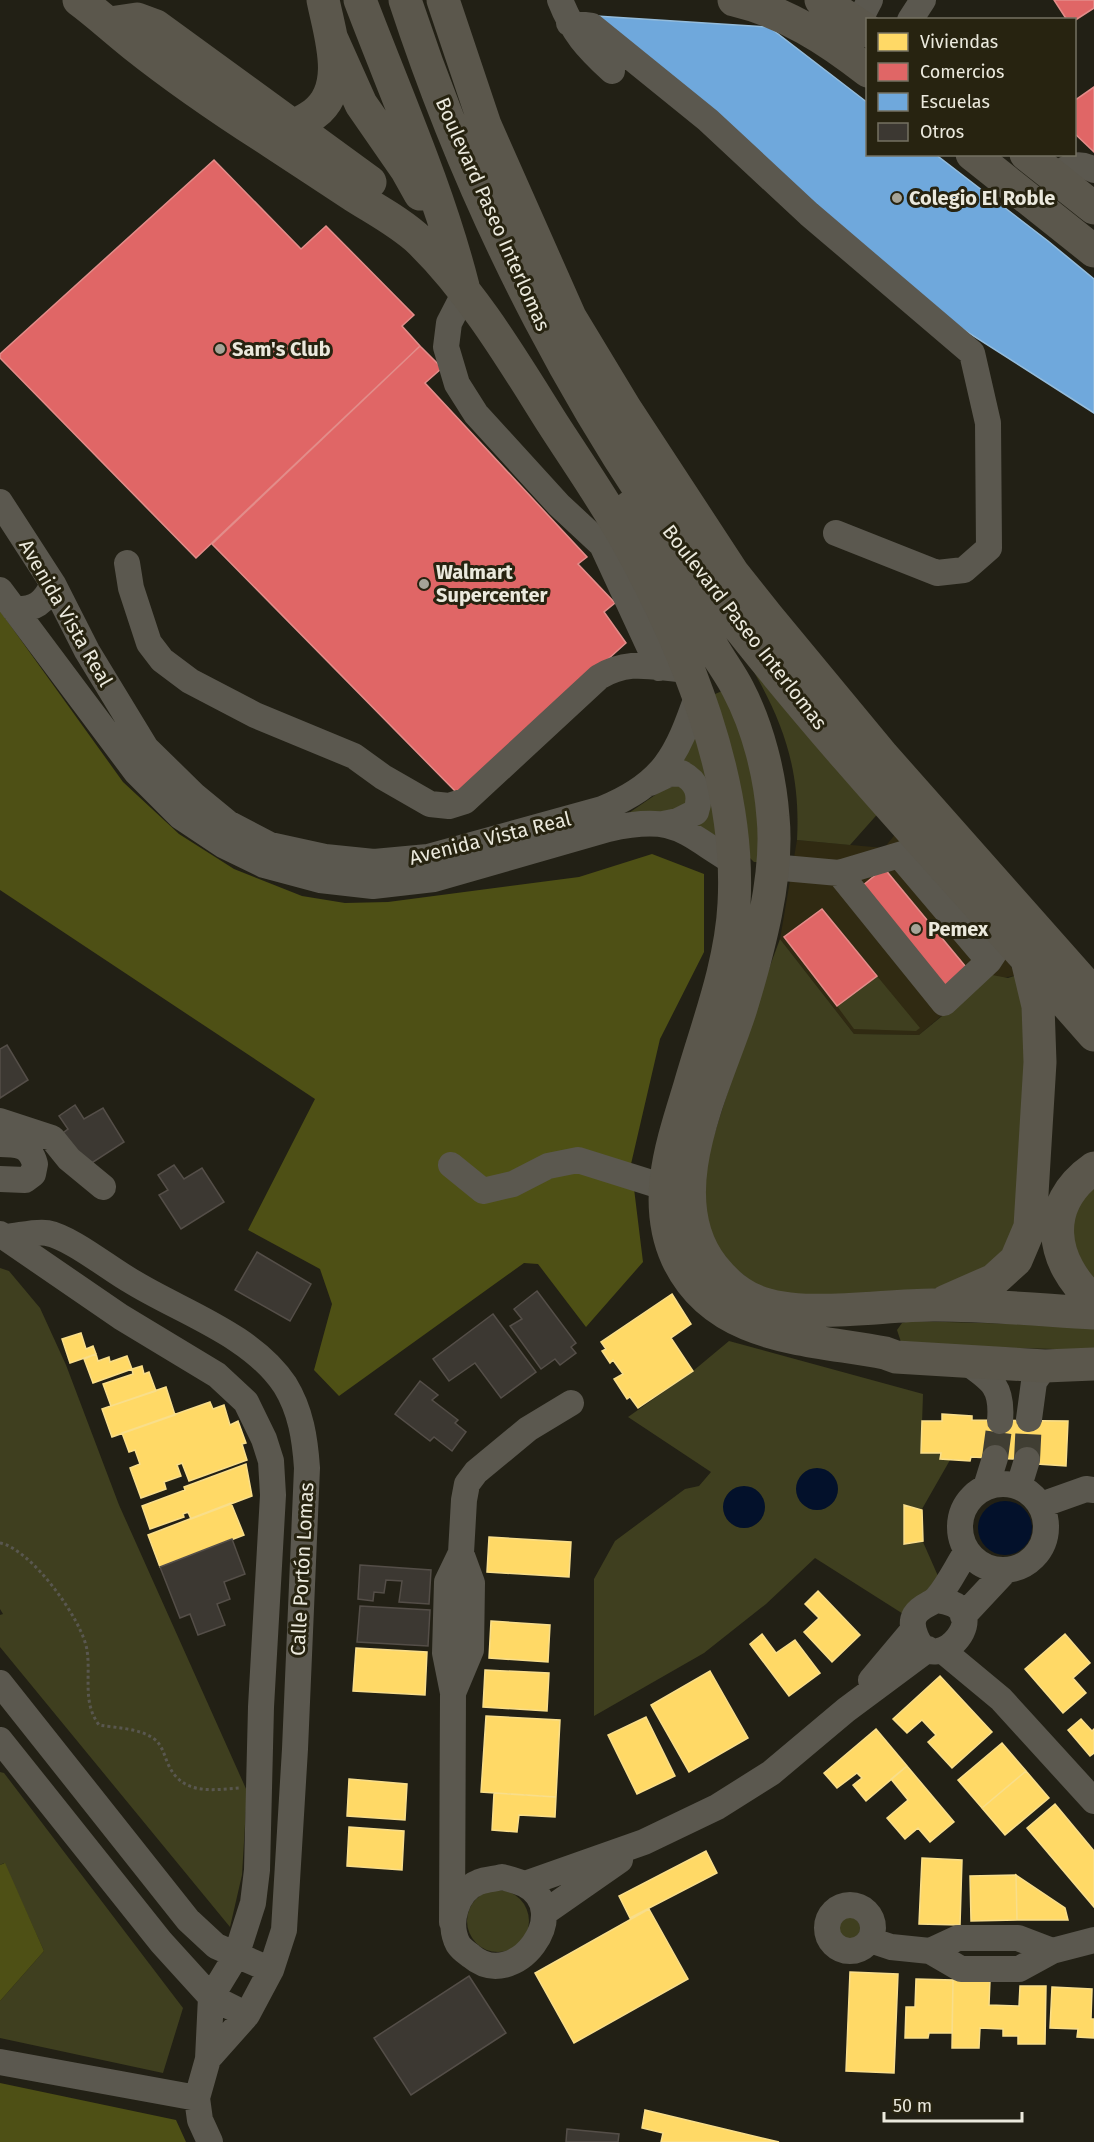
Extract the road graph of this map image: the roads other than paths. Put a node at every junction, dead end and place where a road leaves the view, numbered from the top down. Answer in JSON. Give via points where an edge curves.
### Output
{"nodes":[{"id":1,"x":79,"y":0,"type":"edge"},
{"id":2,"x":323,"y":0,"type":"edge"},
{"id":3,"x":360,"y":0,"type":"edge"},
{"id":4,"x":405,"y":0,"type":"edge"},
{"id":5,"x":443,"y":0,"type":"edge"},
{"id":6,"x":734,"y":0,"type":"edge"},
{"id":7,"x":821,"y":0,"type":"edge"},
{"id":8,"x":923,"y":0,"type":"edge"},
{"id":9,"x":565,"y":12,"type":"edge"},
{"id":10,"x":151,"y":13,"type":"edge"},
{"id":11,"x":865,"y":18,"type":"edge"},
{"id":12,"x":911,"y":18,"type":"edge"},
{"id":13,"x":110,"y":23,"type":"junction"},
{"id":14,"x":331,"y":37,"type":"junction"},
{"id":15,"x":866,"y":70,"type":"edge"},
{"id":16,"x":612,"y":71,"type":"dead end"},
{"id":17,"x":281,"y":132,"type":"junction"},
{"id":18,"x":974,"y":156,"type":"edge"},
{"id":19,"x":1028,"y":156,"type":"edge"},
{"id":20,"x":412,"y":158,"type":"junction"},
{"id":21,"x":1094,"y":170,"type":"edge"},
{"id":22,"x":1054,"y":177,"type":"junction"},
{"id":23,"x":369,"y":181,"type":"junction"},
{"id":24,"x":1094,"y":207,"type":"edge"},
{"id":25,"x":443,"y":236,"type":"junction"},
{"id":26,"x":1094,"y":252,"type":"edge"},
{"id":27,"x":465,"y":292,"type":"junction"},
{"id":28,"x":0,"y":502,"type":"edge"},
{"id":29,"x":836,"y":533,"type":"dead end"},
{"id":30,"x":128,"y":562,"type":"dead end"},
{"id":31,"x":53,"y":584,"type":"junction"},
{"id":32,"x":7,"y":599,"type":"edge"},
{"id":33,"x":729,"y":675,"type":"junction"},
{"id":34,"x":681,"y":677,"type":"junction"},
{"id":35,"x":646,"y":785,"type":"junction"},
{"id":36,"x":662,"y":824,"type":"junction"},
{"id":37,"x":913,"y":851,"type":"junction"},
{"id":38,"x":735,"y":863,"type":"junction"},
{"id":39,"x":772,"y":867,"type":"junction"},
{"id":40,"x":839,"y":873,"type":"junction"},
{"id":41,"x":1007,"y":951,"type":"junction"},
{"id":42,"x":1094,"y":994,"type":"edge"},
{"id":43,"x":1094,"y":1035,"type":"edge"},
{"id":44,"x":0,"y":1121,"type":"edge"},
{"id":45,"x":0,"y":1144,"type":"edge"},
{"id":46,"x":451,"y":1166,"type":"dead end"},
{"id":47,"x":1094,"y":1168,"type":"edge"},
{"id":48,"x":0,"y":1179,"type":"edge"},
{"id":49,"x":103,"y":1187,"type":"dead end"},
{"id":50,"x":664,"y":1187,"type":"junction"},
{"id":51,"x":3,"y":1236,"type":"edge"},
{"id":52,"x":1094,"y":1301,"type":"edge"},
{"id":53,"x":937,"y":1305,"type":"junction"},
{"id":54,"x":890,"y":1307,"type":"junction"},
{"id":55,"x":1094,"y":1313,"type":"edge"},
{"id":56,"x":885,"y":1353,"type":"junction"},
{"id":57,"x":966,"y":1362,"type":"junction"},
{"id":58,"x":1094,"y":1364,"type":"edge"},
{"id":59,"x":1045,"y":1366,"type":"junction"},
{"id":60,"x":571,"y":1403,"type":"dead end"},
{"id":61,"x":1029,"y":1419,"type":"tunnel mouth"},
{"id":62,"x":1000,"y":1421,"type":"tunnel mouth"},
{"id":63,"x":995,"y":1458,"type":"tunnel mouth"},
{"id":64,"x":1027,"y":1460,"type":"tunnel mouth"},
{"id":65,"x":1018,"y":1486,"type":"junction"},
{"id":66,"x":986,"y":1487,"type":"junction"},
{"id":67,"x":1091,"y":1488,"type":"edge"},
{"id":68,"x":1041,"y":1505,"type":"junction"},
{"id":69,"x":967,"y":1551,"type":"junction"},
{"id":70,"x":1006,"y":1570,"type":"junction"},
{"id":71,"x":935,"y":1600,"type":"junction"},
{"id":72,"x":963,"y":1625,"type":"junction"},
{"id":73,"x":927,"y":1643,"type":"junction"},
{"id":74,"x":0,"y":1683,"type":"edge"},
{"id":75,"x":1001,"y":1699,"type":"junction"},
{"id":76,"x":0,"y":1740,"type":"edge"},
{"id":77,"x":1094,"y":1802,"type":"edge"},
{"id":78,"x":452,"y":1827,"type":"junction"},
{"id":79,"x":644,"y":1842,"type":"junction"},
{"id":80,"x":514,"y":1881,"type":"junction"},
{"id":81,"x":544,"y":1913,"type":"junction"},
{"id":82,"x":188,"y":1920,"type":"junction"},
{"id":83,"x":452,"y":1922,"type":"junction"},
{"id":84,"x":870,"y":1940,"type":"dead end"},
{"id":85,"x":1094,"y":1941,"type":"edge"},
{"id":86,"x":161,"y":1942,"type":"junction"},
{"id":87,"x":236,"y":1956,"type":"junction"},
{"id":88,"x":271,"y":1970,"type":"junction"},
{"id":89,"x":211,"y":1997,"type":"junction"},
{"id":90,"x":247,"y":2015,"type":"junction"},
{"id":91,"x":208,"y":2058,"type":"junction"},
{"id":92,"x":0,"y":2062,"type":"edge"},
{"id":93,"x":197,"y":2098,"type":"junction"},
{"id":94,"x":210,"y":2142,"type":"edge"}],
"edges":[{"from":1,"to":13,"type":"main road"},
{"from":2,"to":14,"type":"main road"},
{"from":3,"to":20,"type":"main road"},
{"from":4,"to":37,"type":"main road","name":"Boulevard Paseo Interlomas","via":[[454,135],[547,335],[660,520]]},
{"from":5,"to":42,"type":"main road","name":"Boulevard Paseo Interlomas","via":[[485,125],[570,317],[733,573],[882,756]]},
{"from":6,"to":15,"type":"main road","via":[[805,26]]},
{"from":7,"to":11,"type":"main road"},
{"from":8,"to":12,"type":"street"},
{"from":9,"to":16,"type":"street","via":[[582,43]]},
{"from":9,"to":29,"type":"street","via":[[592,26],[708,120],[809,214],[972,353],[988,423],[989,548],[964,570],[937,573]]},
{"from":10,"to":13,"type":"main road","via":[[137,20]]},
{"from":10,"to":17,"type":"main road"},
{"from":13,"to":17,"type":"main road","via":[[155,61]]},
{"from":14,"to":17,"type":"main road","via":[[334,80],[329,95],[314,113]]},
{"from":14,"to":20,"type":"main road","via":[[361,104]]},
{"from":17,"to":23,"type":"main road"},
{"from":17,"to":27,"type":"main road","via":[[419,241]]},
{"from":18,"to":26,"type":"main road"},
{"from":19,"to":22,"type":"main road"},
{"from":20,"to":23,"type":"main road","via":[[390,177]]},
{"from":20,"to":25,"type":"main road"},
{"from":21,"to":22,"type":"street","via":[[1080,164],[1068,166]]},
{"from":22,"to":24,"type":"main road"},
{"from":23,"to":25,"type":"main road","via":[[406,204]]},
{"from":25,"to":27,"type":"main road"},
{"from":25,"to":33,"type":"main road","via":[[528,346],[678,581]]},
{"from":27,"to":34,"type":"main road","via":[[511,357],[626,540]]},
{"from":27,"to":34,"type":"street","via":[[449,323],[446,347],[458,384],[476,414],[559,505],[602,545]]},
{"from":28,"to":31,"type":"street","name":"Avenida Vista Real"},
{"from":30,"to":34,"type":"street","via":[[141,623],[162,660],[190,681],[255,715],[354,756],[430,804],[449,806],[465,801],[610,670],[631,664]]},
{"from":31,"to":32,"type":"street","via":[[40,605],[28,610]]},
{"from":31,"to":35,"type":"street","name":"Avenida Vista Real","via":[[87,651],[146,748],[228,823],[270,845],[374,862],[428,857],[602,809]]},
{"from":32,"to":36,"type":"street","name":"Avenida Vista Real","via":[[136,772],[181,817],[223,845],[264,865],[320,880],[373,886],[434,879],[616,827]]},
{"from":33,"to":34,"type":"main road"},
{"from":33,"to":39,"type":"main road","via":[[752,722],[761,752],[774,818]]},
{"from":34,"to":35,"type":"street","name":"Avenida Vista Real","via":[[674,755]]},
{"from":34,"to":38,"type":"main road","via":[[729,812]]},
{"from":35,"to":36,"type":"street","via":[[681,773],[695,784],[699,793],[696,812]]},
{"from":36,"to":38,"type":"street","name":"Avenida Vista Real","via":[[685,829]]},
{"from":37,"to":40,"type":"street"},
{"from":37,"to":41,"type":"main road","name":"Boulevard Paseo Interlomas"},
{"from":38,"to":39,"type":"main road"},
{"from":38,"to":50,"type":"main road","via":[[728,946]]},
{"from":39,"to":40,"type":"street"},
{"from":39,"to":54,"type":"main road","via":[[742,1005],[690,1166],[688,1196],[692,1225],[699,1246],[727,1283],[758,1302],[829,1310]]},
{"from":40,"to":41,"type":"street","via":[[944,1003]]},
{"from":41,"to":43,"type":"main road","name":"Boulevard Paseo Interlomas"},
{"from":41,"to":53,"type":"main road","via":[[1038,1006],[1040,1062],[1030,1227],[1016,1260],[994,1280]]},
{"from":44,"to":49,"type":"street","via":[[52,1138],[69,1159]]},
{"from":45,"to":48,"type":"street","via":[[17,1144],[27,1149],[35,1164],[33,1174],[25,1180]]},
{"from":46,"to":50,"type":"street","via":[[483,1191],[513,1184],[548,1166],[578,1160]]},
{"from":47,"to":52,"type":"main road","via":[[1070,1189],[1056,1230],[1059,1253],[1068,1273]]},
{"from":50,"to":56,"type":"main road","via":[[669,1234],[678,1259],[709,1302],[749,1326]]},
{"from":51,"to":87,"type":"street","name":"Calle Portón Lomas","via":[[98,1302],[217,1375],[246,1402],[271,1461],[273,1495],[257,1870],[253,1903]]},
{"from":51,"to":88,"type":"street","name":"Calle Portón Lomas","via":[[47,1233],[225,1332],[262,1359],[284,1384],[297,1408],[305,1437],[307,1468],[295,1759],[284,1930]]},
{"from":53,"to":54,"type":"main road"},
{"from":53,"to":55,"type":"main road"},
{"from":54,"to":56,"type":"main road","via":[[881,1313],[875,1327]]},
{"from":56,"to":57,"type":"main road"},
{"from":57,"to":59,"type":"main road"},
{"from":57,"to":62,"type":"street","via":[[991,1379],[1000,1396]]},
{"from":58,"to":59,"type":"main road"},
{"from":59,"to":61,"type":"street","via":[[1034,1382]]},
{"from":60,"to":78,"type":"street","via":[[528,1429],[467,1484],[461,1553],[447,1582],[445,1653],[453,1693]]},
{"from":63,"to":66,"type":"street"},
{"from":64,"to":65,"type":"street"},
{"from":65,"to":66,"type":"street","via":[[1002,1483]]},
{"from":65,"to":68,"type":"street"},
{"from":66,"to":69,"type":"street","via":[[976,1492],[963,1510],[960,1531]]},
{"from":67,"to":68,"type":"street"},
{"from":68,"to":70,"type":"street","via":[[1047,1529],[1041,1548],[1029,1562]]},
{"from":69,"to":70,"type":"street","via":[[984,1566]]},
{"from":69,"to":71,"type":"street"},
{"from":70,"to":72,"type":"street"},
{"from":71,"to":72,"type":"street","via":[[957,1607]]},
{"from":71,"to":73,"type":"street","via":[[914,1616]]},
{"from":72,"to":73,"type":"street","via":[[954,1645]]},
{"from":72,"to":75,"type":"street"},
{"from":73,"to":75,"type":"street"},
{"from":73,"to":79,"type":"street","via":[[746,1791]]},
{"from":74,"to":82,"type":"street"},
{"from":75,"to":77,"type":"street"},
{"from":76,"to":86,"type":"street"},
{"from":78,"to":80,"type":"street","via":[[459,1848],[478,1870]]},
{"from":78,"to":83,"type":"street"},
{"from":79,"to":80,"type":"street"},
{"from":79,"to":81,"type":"street"},
{"from":80,"to":81,"type":"street","via":[[538,1897]]},
{"from":80,"to":83,"type":"street","via":[[477,1882],[459,1899]]},
{"from":81,"to":83,"type":"street","via":[[535,1944],[525,1956],[501,1965],[477,1961],[459,1945]]},
{"from":82,"to":86,"type":"street"},
{"from":82,"to":87,"type":"street","via":[[216,1946]]},
{"from":84,"to":85,"type":"street","via":[[891,1947],[930,1950],[961,1969],[1019,1969],[1052,1951]]},
{"from":86,"to":89,"type":"street"},
{"from":87,"to":88,"type":"street"},
{"from":87,"to":89,"type":"street","name":"Calle Portón Lomas"},
{"from":88,"to":90,"type":"street","name":"Calle Portón Lomas"},
{"from":89,"to":90,"type":"street"},
{"from":89,"to":91,"type":"street","name":"Calle Portón Lomas"},
{"from":90,"to":91,"type":"street","name":"Calle Portón Lomas"},
{"from":91,"to":93,"type":"street","name":"Calle Portón Lomas"},
{"from":92,"to":93,"type":"street"},
{"from":93,"to":94,"type":"street","via":[[200,2120]]}]}
